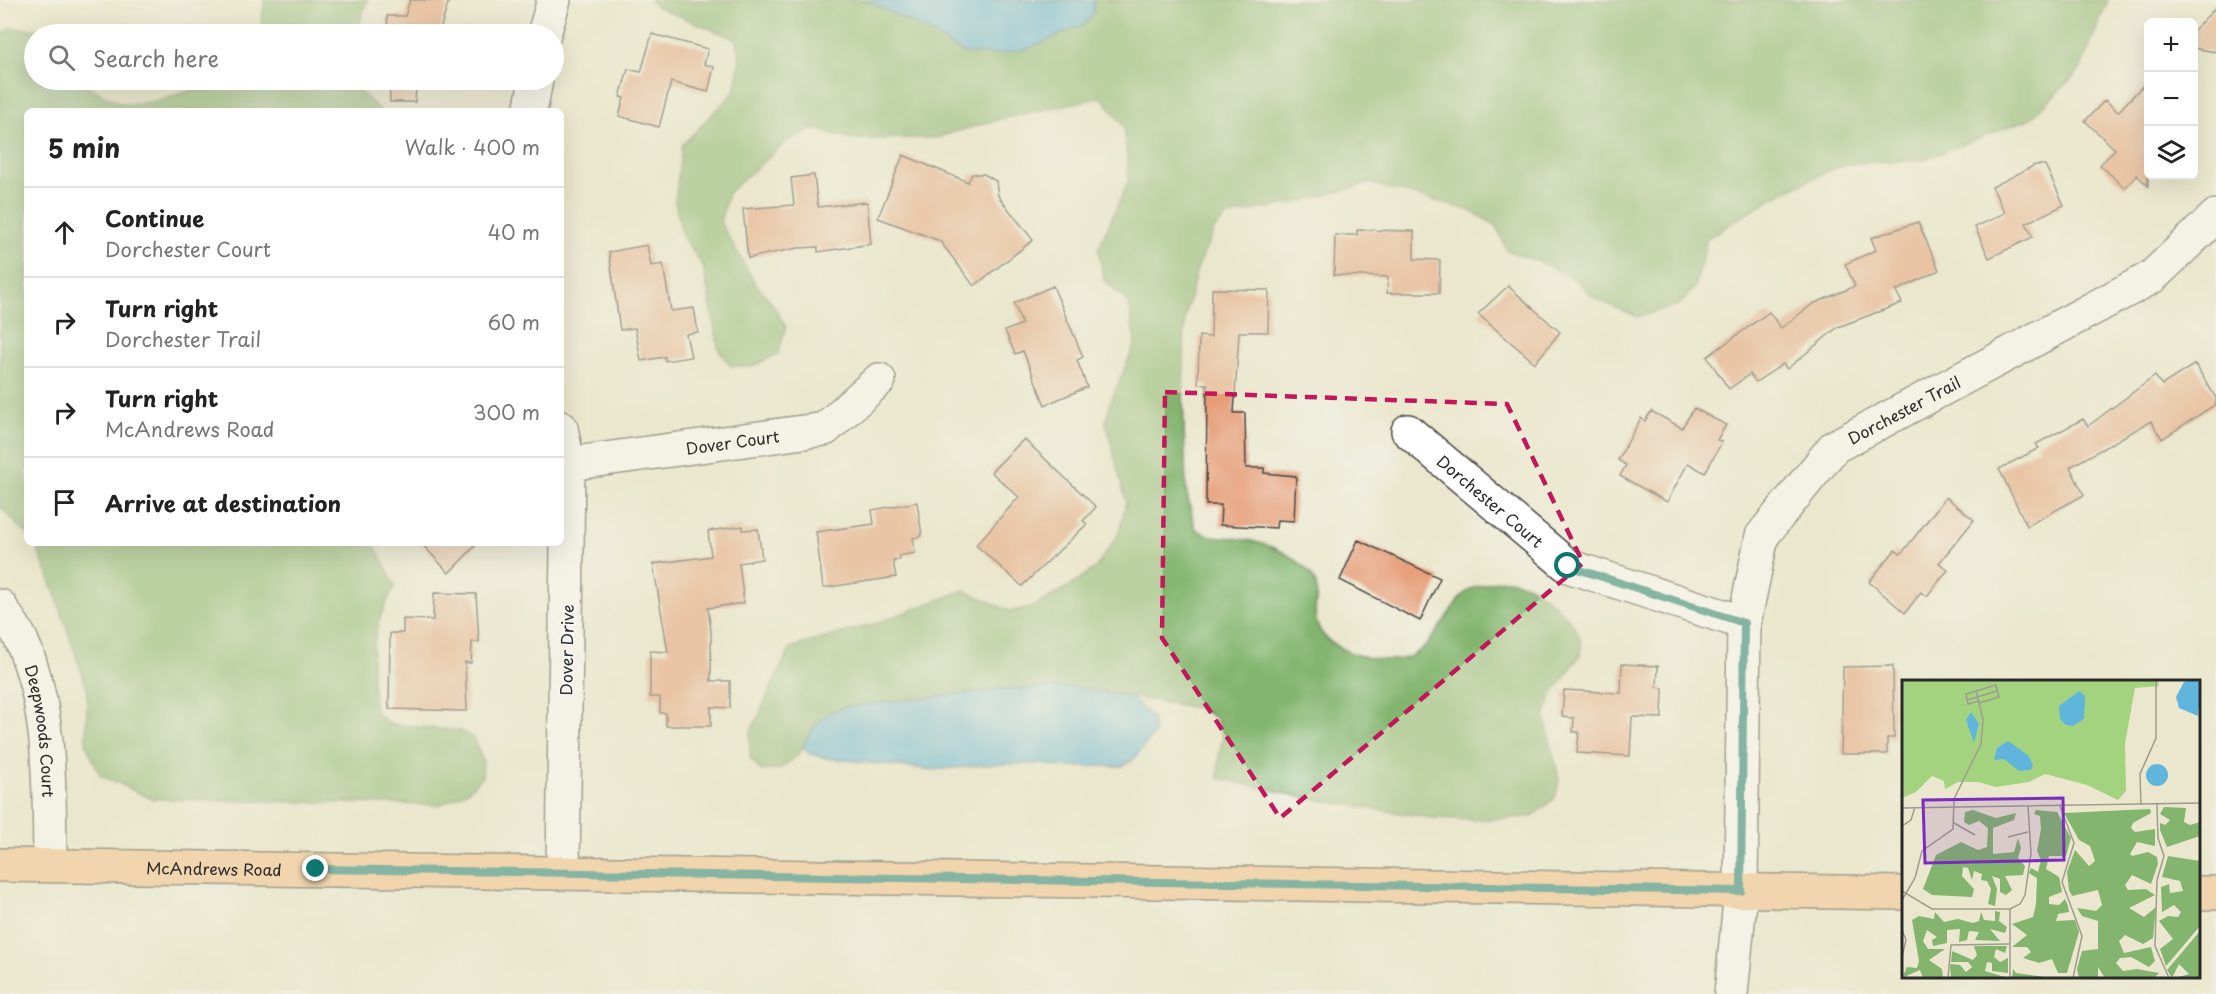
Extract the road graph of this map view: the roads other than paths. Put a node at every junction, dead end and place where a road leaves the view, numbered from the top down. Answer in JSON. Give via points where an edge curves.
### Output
{"nodes":[{"id":1,"x":554,"y":0,"type":"edge"},
{"id":2,"x":547,"y":24,"type":"edge"},
{"id":3,"x":534,"y":90,"type":"edge"},
{"id":4,"x":531,"y":108,"type":"edge"},
{"id":5,"x":2216,"y":216,"type":"edge"},
{"id":6,"x":879,"y":380,"type":"dead end"},
{"id":7,"x":1408,"y":431,"type":"dead end"},
{"id":8,"x":564,"y":443,"type":"edge"},
{"id":9,"x":568,"y":464,"type":"junction"},
{"id":10,"x":0,"y":606,"type":"edge"},
{"id":11,"x":1744,"y":623,"type":"junction"},
{"id":12,"x":50,"y":864,"type":"junction"},
{"id":13,"x":0,"y":865,"type":"edge"},
{"id":14,"x":563,"y":873,"type":"junction"},
{"id":15,"x":1741,"y":891,"type":"junction"},
{"id":16,"x":1902,"y":893,"type":"edge"},
{"id":17,"x":1731,"y":994,"type":"edge"}],
"edges":[{"from":1,"to":2,"type":"street"},
{"from":3,"to":4,"type":"street"},
{"from":5,"to":11,"type":"street","name":"Dorchester Trail","via":[[2152,277],[1834,447],[1762,536]]},
{"from":6,"to":9,"type":"street","name":"Dover Court","via":[[825,429]]},
{"from":7,"to":11,"type":"street","name":"Dorchester Court","via":[[1568,566]]},
{"from":8,"to":9,"type":"street","name":"Dover Drive"},
{"from":9,"to":14,"type":"street","name":"Dover Drive"},
{"from":10,"to":12,"type":"street","name":"Deepwoods Court","via":[[22,641],[42,708],[49,774]]},
{"from":11,"to":15,"type":"street","name":"Dorchester Trail"},
{"from":12,"to":13,"type":"main road","name":"McAndrews Road"},
{"from":12,"to":14,"type":"main road","name":"McAndrews Road","via":[[98,868]]},
{"from":14,"to":15,"type":"main road","name":"McAndrews Road"},
{"from":15,"to":16,"type":"main road","name":"McAndrews Road"},
{"from":15,"to":17,"type":"street","name":"Dorchester Trail"}]}
